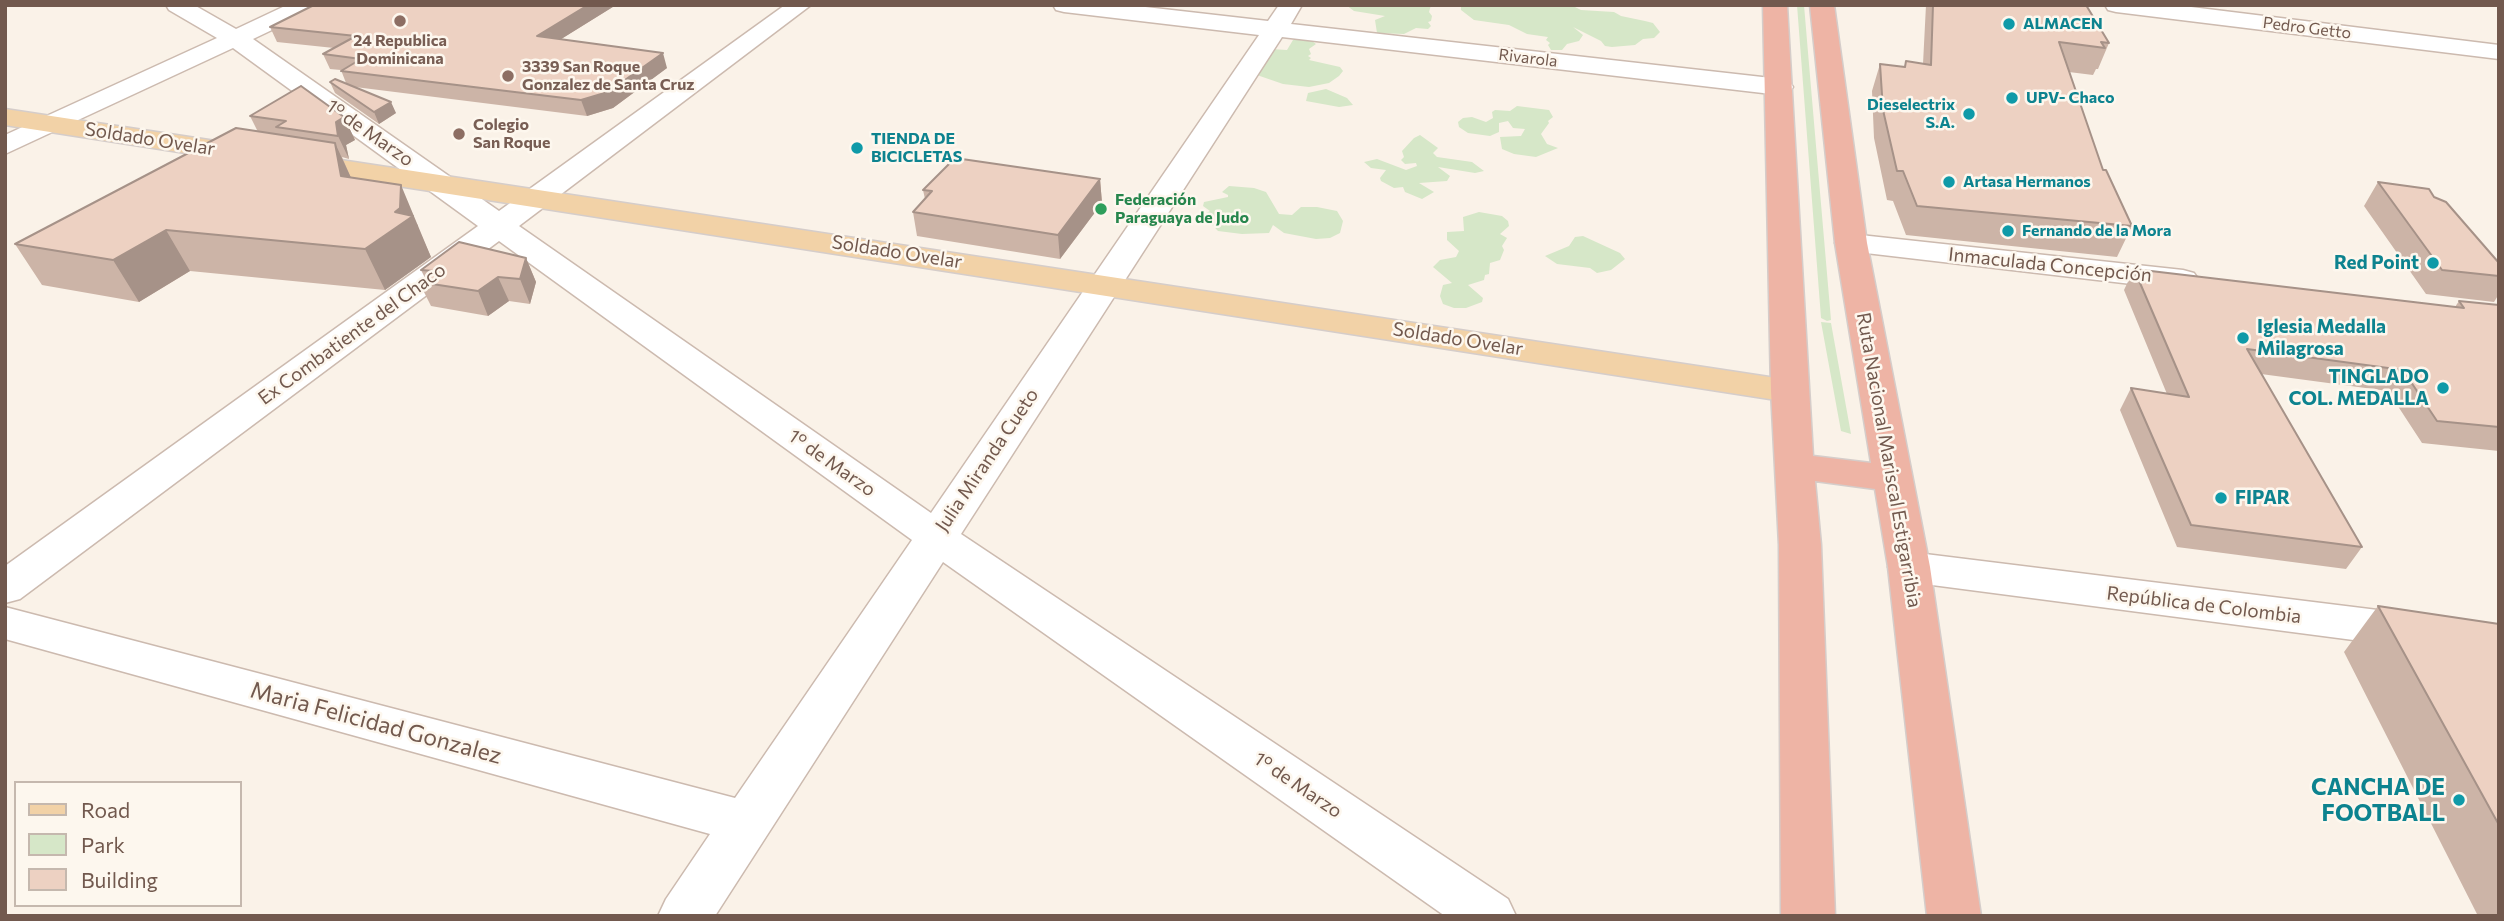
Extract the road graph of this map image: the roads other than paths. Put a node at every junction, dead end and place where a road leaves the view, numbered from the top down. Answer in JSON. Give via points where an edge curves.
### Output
{"nodes":[{"id":1,"x":177,"y":5,"type":"edge"},
{"id":2,"x":306,"y":5,"type":"edge"},
{"id":3,"x":800,"y":5,"type":"edge"},
{"id":4,"x":1064,"y":5,"type":"edge"},
{"id":5,"x":1775,"y":5,"type":"edge"},
{"id":6,"x":1822,"y":5,"type":"edge"},
{"id":7,"x":2116,"y":5,"type":"edge"},
{"id":8,"x":1283,"y":17,"type":"edge"},
{"id":9,"x":235,"y":38,"type":"junction"},
{"id":10,"x":2499,"y":51,"type":"edge"},
{"id":11,"x":1780,"y":87,"type":"junction"},
{"id":12,"x":5,"y":117,"type":"edge"},
{"id":13,"x":51,"y":124,"type":"junction"},
{"id":14,"x":5,"y":146,"type":"edge"},
{"id":15,"x":440,"y":182,"type":"junction"},
{"id":16,"x":539,"y":197,"type":"junction"},
{"id":17,"x":498,"y":226,"type":"junction"},
{"id":18,"x":1851,"y":243,"type":"junction"},
{"id":19,"x":2209,"y":283,"type":"edge"},
{"id":20,"x":1104,"y":285,"type":"junction"},
{"id":21,"x":1789,"y":391,"type":"junction"},
{"id":22,"x":1795,"y":466,"type":"junction"},
{"id":23,"x":1893,"y":479,"type":"junction"},
{"id":24,"x":936,"y":537,"type":"junction"},
{"id":25,"x":1909,"y":567,"type":"junction"},
{"id":26,"x":5,"y":588,"type":"edge"},
{"id":27,"x":5,"y":623,"type":"edge"},
{"id":28,"x":2499,"y":642,"type":"edge"},
{"id":29,"x":748,"y":822,"type":"junction"},
{"id":30,"x":685,"y":916,"type":"edge"},
{"id":31,"x":1489,"y":916,"type":"edge"},
{"id":32,"x":1808,"y":916,"type":"edge"},
{"id":33,"x":1954,"y":916,"type":"edge"}],
"edges":[{"from":1,"to":9,"type":"street","name":"1º de Marzo"},
{"from":2,"to":9,"type":"street"},
{"from":3,"to":16,"type":"street","name":"Ex Combatiente del Chaco"},
{"from":4,"to":8,"type":"street","name":"Rivarola"},
{"from":5,"to":11,"type":"highway"},
{"from":6,"to":18,"type":"highway","name":"Ruta Nacional Mariscal Estigarribia"},
{"from":7,"to":10,"type":"street","name":"Pedro Getto"},
{"from":8,"to":11,"type":"street","name":"Rivarola"},
{"from":8,"to":20,"type":"street","name":"Julia Miranda Cueto"},
{"from":9,"to":13,"type":"street"},
{"from":9,"to":15,"type":"street","name":"1º de Marzo"},
{"from":11,"to":21,"type":"highway"},
{"from":12,"to":13,"type":"main road","name":"Soldado Ovelar"},
{"from":13,"to":14,"type":"street"},
{"from":13,"to":15,"type":"main road","name":"Soldado Ovelar"},
{"from":15,"to":16,"type":"main road","name":"Soldado Ovelar"},
{"from":15,"to":17,"type":"street","name":"1º de Marzo"},
{"from":16,"to":17,"type":"street","name":"Ex Combatiente del Chaco"},
{"from":16,"to":20,"type":"main road","name":"Soldado Ovelar"},
{"from":17,"to":24,"type":"street","name":"1º de Marzo"},
{"from":17,"to":26,"type":"street","name":"Ex Combatiente del Chaco"},
{"from":18,"to":19,"type":"street","name":"Inmaculada Concepción"},
{"from":18,"to":23,"type":"highway","name":"Ruta Nacional Mariscal Estigarribia"},
{"from":20,"to":21,"type":"main road","name":"Soldado Ovelar"},
{"from":20,"to":24,"type":"street","name":"Julia Miranda Cueto"},
{"from":21,"to":22,"type":"highway"},
{"from":22,"to":23,"type":"highway"},
{"from":22,"to":32,"type":"highway"},
{"from":23,"to":25,"type":"highway","name":"Ruta Nacional Mariscal Estigarribia"},
{"from":24,"to":29,"type":"street","name":"Julia Miranda Cueto"},
{"from":24,"to":31,"type":"street","name":"1º de Marzo"},
{"from":25,"to":28,"type":"street","name":"República de Colombia"},
{"from":25,"to":33,"type":"highway","name":"Ruta Nacional Mariscal Estigarribia"},
{"from":27,"to":29,"type":"street","name":"Maria Felicidad Gonzalez"},
{"from":29,"to":30,"type":"street","name":"Julia Miranda Cueto"}]}
